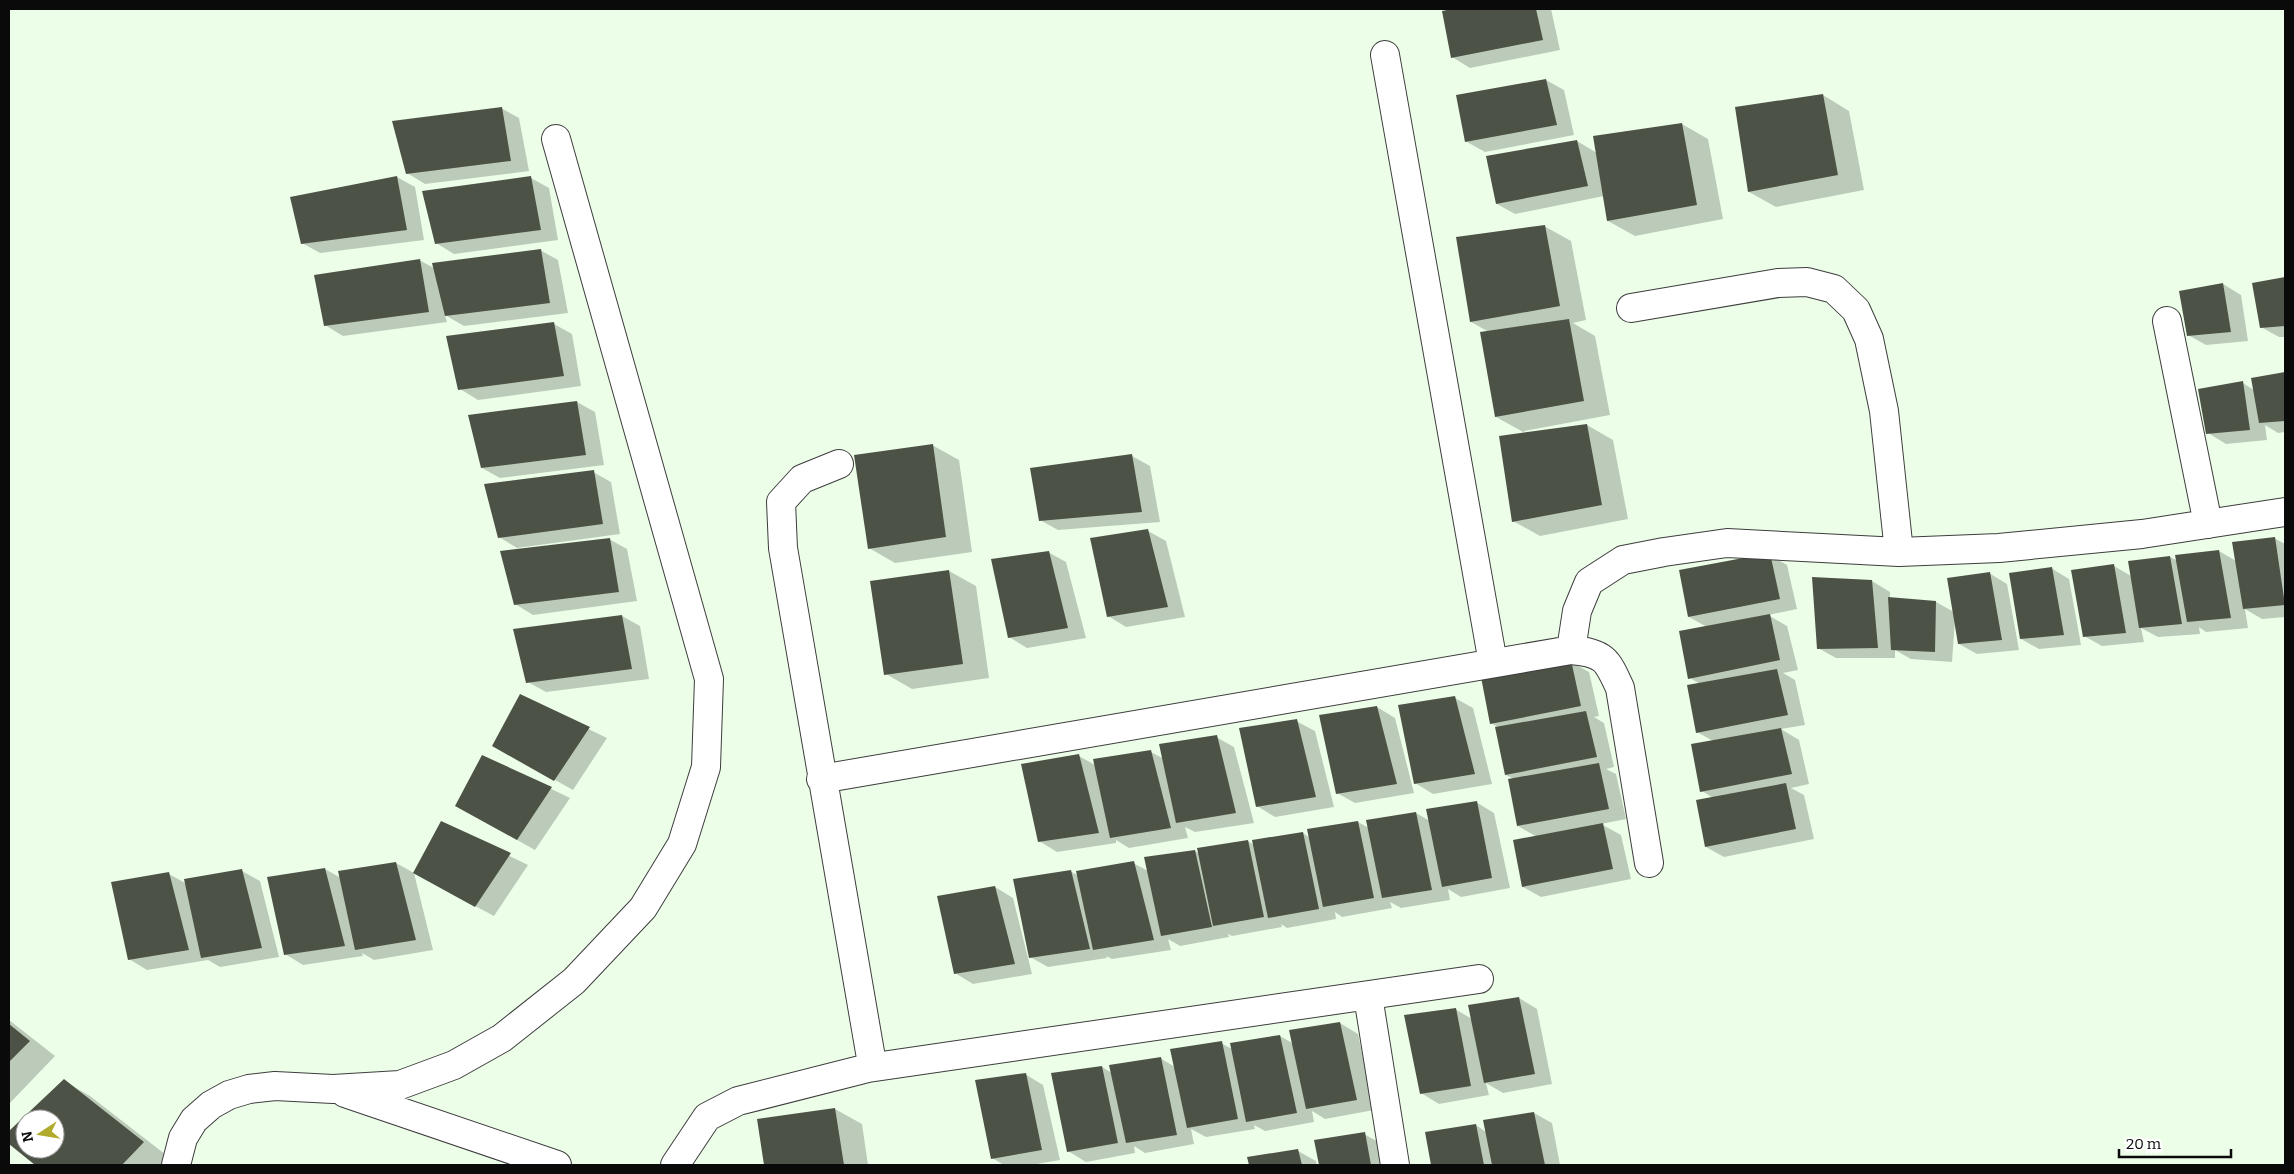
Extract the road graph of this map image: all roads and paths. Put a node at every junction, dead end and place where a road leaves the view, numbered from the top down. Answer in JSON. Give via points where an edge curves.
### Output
{"nodes":[{"id":1,"x":1385,"y":54,"type":"dead end"},
{"id":2,"x":556,"y":139,"type":"dead end"},
{"id":3,"x":1631,"y":308,"type":"dead end"},
{"id":4,"x":2167,"y":321,"type":"dead end"},
{"id":5,"x":839,"y":464,"type":"dead end"},
{"id":6,"x":2285,"y":512,"type":"edge"},
{"id":7,"x":2208,"y":524,"type":"junction"},
{"id":8,"x":1899,"y":552,"type":"junction"},
{"id":9,"x":1571,"y":650,"type":"junction"},
{"id":10,"x":1493,"y":663,"type":"junction"},
{"id":11,"x":821,"y":779,"type":"junction"},
{"id":12,"x":1649,"y":863,"type":"dead end"},
{"id":13,"x":1480,"y":980,"type":"dead end"},
{"id":14,"x":1368,"y":996,"type":"junction"},
{"id":15,"x":868,"y":1068,"type":"junction"},
{"id":16,"x":333,"y":1089,"type":"junction"},
{"id":17,"x":176,"y":1165,"type":"edge"},
{"id":18,"x":557,"y":1165,"type":"edge"},
{"id":19,"x":675,"y":1165,"type":"edge"},
{"id":20,"x":1395,"y":1165,"type":"edge"}],
"edges":[{"from":1,"to":10,"type":"street"},
{"from":2,"to":16,"type":"street","via":[[709,679],[706,766],[682,844],[643,908],[574,982],[502,1038],[454,1065],[400,1085]]},
{"from":3,"to":8,"type":"street","via":[[1778,283],[1808,282],[1834,288],[1856,310],[1869,339],[1884,411]]},
{"from":4,"to":7,"type":"street"},
{"from":5,"to":11,"type":"street","via":[[802,479],[781,502],[783,548]]},
{"from":6,"to":7,"type":"street"},
{"from":7,"to":8,"type":"street","via":[[1999,548]]},
{"from":8,"to":9,"type":"street","via":[[1726,543],[1623,560],[1589,582],[1576,611]]},
{"from":9,"to":10,"type":"street"},
{"from":9,"to":12,"type":"street","via":[[1593,652],[1610,665],[1620,688]]},
{"from":10,"to":11,"type":"street"},
{"from":11,"to":15,"type":"street","via":[[871,1058]]},
{"from":13,"to":14,"type":"street"},
{"from":14,"to":15,"type":"street"},
{"from":14,"to":20,"type":"street"},
{"from":15,"to":19,"type":"street","via":[[738,1101],[707,1117]]},
{"from":16,"to":17,"type":"street","via":[[275,1086],[229,1095],[194,1120],[183,1138]]},
{"from":16,"to":18,"type":"street"}]}
